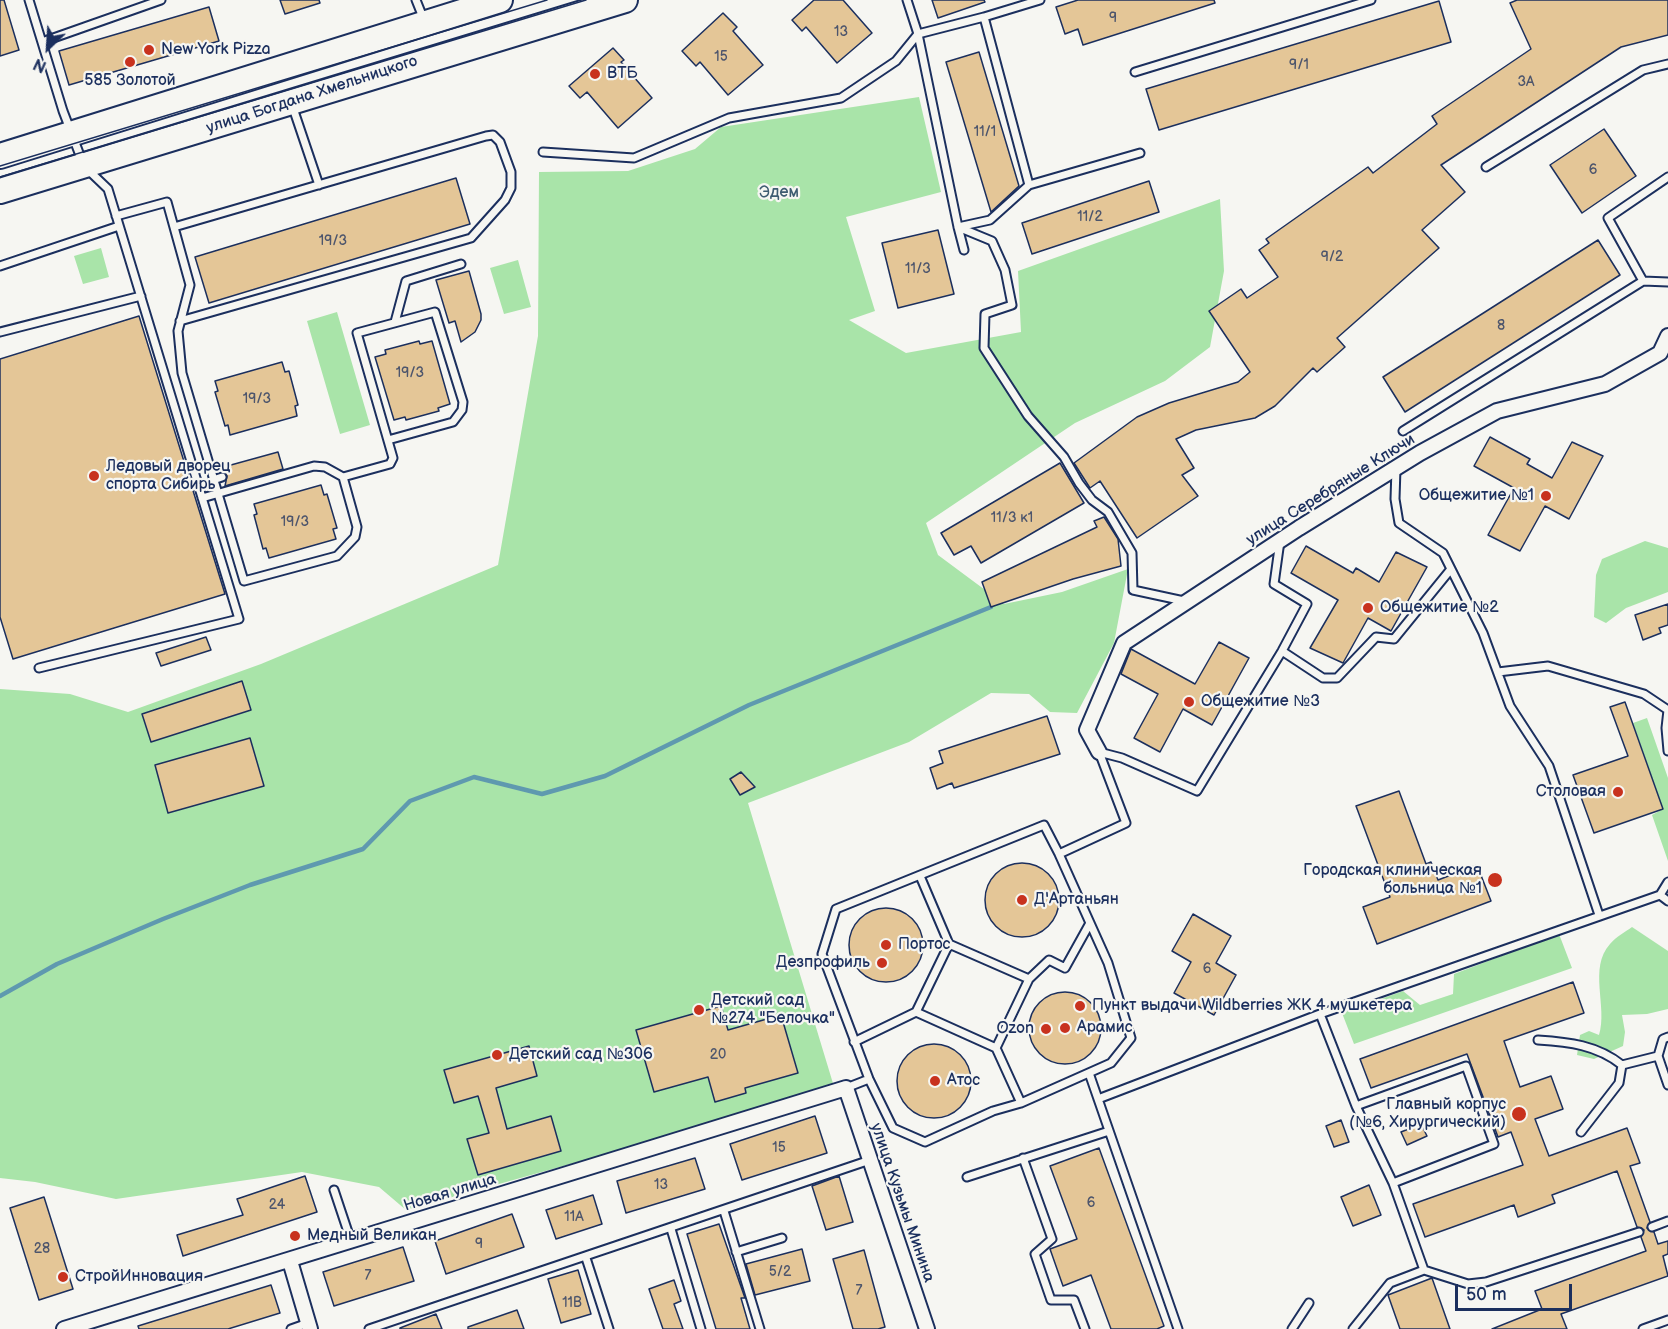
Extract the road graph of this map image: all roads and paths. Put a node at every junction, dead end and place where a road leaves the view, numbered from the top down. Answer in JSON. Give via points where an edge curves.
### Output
{"nodes":[{"id":1,"x":29,"y":0,"type":"edge"},
{"id":2,"x":161,"y":0,"type":"edge"},
{"id":3,"x":416,"y":0,"type":"edge"},
{"id":4,"x":500,"y":0,"type":"edge"},
{"id":5,"x":625,"y":0,"type":"edge"},
{"id":6,"x":908,"y":0,"type":"edge"},
{"id":7,"x":1040,"y":0,"type":"edge"},
{"id":8,"x":1371,"y":0,"type":"edge"},
{"id":9,"x":1348,"y":3,"type":"edge"},
{"id":10,"x":984,"y":17,"type":"junction"},
{"id":11,"x":425,"y":22,"type":"junction"},
{"id":12,"x":918,"y":34,"type":"junction"},
{"id":13,"x":42,"y":42,"type":"junction"},
{"id":14,"x":1668,"y":64,"type":"edge"},
{"id":15,"x":1135,"y":72,"type":"dead end"},
{"id":16,"x":291,"y":103,"type":"junction"},
{"id":17,"x":72,"y":133,"type":"junction"},
{"id":18,"x":543,"y":152,"type":"dead end"},
{"id":19,"x":1140,"y":153,"type":"dead end"},
{"id":20,"x":0,"y":156,"type":"edge"},
{"id":21,"x":84,"y":166,"type":"junction"},
{"id":22,"x":1486,"y":167,"type":"dead end"},
{"id":23,"x":1668,"y":177,"type":"edge"},
{"id":24,"x":1029,"y":184,"type":"junction"},
{"id":25,"x":319,"y":185,"type":"junction"},
{"id":26,"x":0,"y":191,"type":"edge"},
{"id":27,"x":116,"y":216,"type":"junction"},
{"id":28,"x":119,"y":226,"type":"junction"},
{"id":29,"x":174,"y":227,"type":"junction"},
{"id":30,"x":958,"y":227,"type":"junction"},
{"id":31,"x":964,"y":250,"type":"dead end"},
{"id":32,"x":461,"y":264,"type":"dead end"},
{"id":33,"x":0,"y":266,"type":"edge"},
{"id":34,"x":1644,"y":281,"type":"junction"},
{"id":35,"x":1668,"y":282,"type":"edge"},
{"id":36,"x":141,"y":296,"type":"junction"},
{"id":37,"x":180,"y":321,"type":"junction"},
{"id":38,"x":395,"y":322,"type":"junction"},
{"id":39,"x":0,"y":332,"type":"edge"},
{"id":40,"x":1668,"y":336,"type":"edge"},
{"id":41,"x":1403,"y":431,"type":"dead end"},
{"id":42,"x":388,"y":440,"type":"junction"},
{"id":43,"x":1396,"y":467,"type":"junction"},
{"id":44,"x":222,"y":477,"type":"dead end"},
{"id":45,"x":343,"y":477,"type":"junction"},
{"id":46,"x":213,"y":480,"type":"junction"},
{"id":47,"x":217,"y":494,"type":"junction"},
{"id":48,"x":202,"y":498,"type":"junction"},
{"id":49,"x":1280,"y":541,"type":"junction"},
{"id":50,"x":1451,"y":569,"type":"junction"},
{"id":51,"x":1189,"y":602,"type":"junction"},
{"id":52,"x":1282,"y":651,"type":"junction"},
{"id":53,"x":39,"y":669,"type":"dead end"},
{"id":54,"x":1498,"y":672,"type":"junction"},
{"id":55,"x":1668,"y":751,"type":"edge"},
{"id":56,"x":1099,"y":752,"type":"junction"},
{"id":57,"x":1059,"y":854,"type":"junction"},
{"id":58,"x":920,"y":876,"type":"junction"},
{"id":59,"x":1668,"y":882,"type":"edge"},
{"id":60,"x":1660,"y":895,"type":"junction"},
{"id":61,"x":1668,"y":901,"type":"edge"},
{"id":62,"x":1599,"y":915,"type":"junction"},
{"id":63,"x":1090,"y":923,"type":"junction"},
{"id":64,"x":949,"y":944,"type":"junction"},
{"id":65,"x":1029,"y":979,"type":"junction"},
{"id":66,"x":916,"y":1012,"type":"junction"},
{"id":67,"x":1320,"y":1014,"type":"junction"},
{"id":68,"x":1668,"y":1037,"type":"edge"},
{"id":69,"x":1538,"y":1040,"type":"dead end"},
{"id":70,"x":854,"y":1042,"type":"junction"},
{"id":71,"x":996,"y":1048,"type":"junction"},
{"id":72,"x":1658,"y":1056,"type":"junction"},
{"id":73,"x":1622,"y":1065,"type":"junction"},
{"id":74,"x":1089,"y":1073,"type":"junction"},
{"id":75,"x":868,"y":1079,"type":"junction"},
{"id":76,"x":1668,"y":1085,"type":"edge"},
{"id":77,"x":846,"y":1088,"type":"junction"},
{"id":78,"x":1098,"y":1099,"type":"junction"},
{"id":79,"x":1021,"y":1103,"type":"junction"},
{"id":80,"x":1356,"y":1106,"type":"junction"},
{"id":81,"x":1109,"y":1131,"type":"junction"},
{"id":82,"x":1581,"y":1132,"type":"dead end"},
{"id":83,"x":1023,"y":1158,"type":"junction"},
{"id":84,"x":870,"y":1160,"type":"junction"},
{"id":85,"x":967,"y":1177,"type":"dead end"},
{"id":86,"x":1393,"y":1183,"type":"junction"},
{"id":87,"x":334,"y":1190,"type":"dead end"},
{"id":88,"x":723,"y":1211,"type":"junction"},
{"id":89,"x":1668,"y":1221,"type":"edge"},
{"id":90,"x":1652,"y":1227,"type":"dead end"},
{"id":91,"x":671,"y":1229,"type":"junction"},
{"id":92,"x":1639,"y":1232,"type":"dead end"},
{"id":93,"x":782,"y":1238,"type":"dead end"},
{"id":94,"x":351,"y":1241,"type":"junction"},
{"id":95,"x":736,"y":1252,"type":"junction"},
{"id":96,"x":586,"y":1258,"type":"junction"},
{"id":97,"x":290,"y":1261,"type":"junction"},
{"id":98,"x":1424,"y":1270,"type":"junction"},
{"id":99,"x":1309,"y":1303,"type":"dead end"},
{"id":100,"x":1668,"y":1320,"type":"edge"},
{"id":101,"x":309,"y":1326,"type":"edge"},
{"id":102,"x":391,"y":1326,"type":"edge"},
{"id":103,"x":64,"y":1329,"type":"edge"},
{"id":104,"x":291,"y":1329,"type":"edge"},
{"id":105,"x":369,"y":1329,"type":"edge"},
{"id":106,"x":609,"y":1329,"type":"edge"},
{"id":107,"x":701,"y":1329,"type":"edge"},
{"id":108,"x":760,"y":1329,"type":"edge"},
{"id":109,"x":927,"y":1329,"type":"edge"},
{"id":110,"x":1085,"y":1329,"type":"edge"},
{"id":111,"x":1178,"y":1329,"type":"edge"},
{"id":112,"x":1292,"y":1329,"type":"edge"},
{"id":113,"x":1353,"y":1329,"type":"edge"},
{"id":114,"x":1643,"y":1329,"type":"edge"}],
"edges":[{"from":1,"to":13,"type":"lane"},
{"from":2,"to":13,"type":"lane"},
{"from":3,"to":11,"type":"lane"},
{"from":4,"to":11,"type":"highway","name":"улица Богдана Хмельницкого"},
{"from":5,"to":16,"type":"highway","name":"улица Богдана Хмельницкого"},
{"from":6,"to":12,"type":"lane"},
{"from":7,"to":10,"type":"lane"},
{"from":8,"to":9,"type":"lane"},
{"from":9,"to":15,"type":"lane"},
{"from":10,"to":12,"type":"lane"},
{"from":10,"to":24,"type":"lane"},
{"from":11,"to":17,"type":"highway","name":"улица Богдана Хмельницкого"},
{"from":12,"to":18,"type":"lane","via":[[896,61],[841,98],[729,118],[634,158]]},
{"from":12,"to":30,"type":"lane"},
{"from":13,"to":17,"type":"lane"},
{"from":14,"to":22,"type":"lane","via":[[1643,70]]},
{"from":16,"to":21,"type":"highway","name":"улица Богдана Хмельницкого"},
{"from":16,"to":25,"type":"lane"},
{"from":17,"to":20,"type":"highway","name":"улица Богдана Хмельницкого"},
{"from":17,"to":21,"type":"lane"},
{"from":19,"to":24,"type":"lane"},
{"from":21,"to":26,"type":"highway","name":"улица Богдана Хмельницкого"},
{"from":21,"to":27,"type":"lane","via":[[108,189]]},
{"from":23,"to":34,"type":"lane","via":[[1608,218]]},
{"from":24,"to":30,"type":"lane","via":[[990,220]]},
{"from":25,"to":29,"type":"lane"},
{"from":25,"to":37,"type":"lane","via":[[493,135],[500,141],[511,172],[511,188],[505,201],[471,238]]},
{"from":27,"to":28,"type":"lane"},
{"from":27,"to":29,"type":"lane","via":[[166,202]]},
{"from":28,"to":33,"type":"lane"},
{"from":28,"to":36,"type":"lane"},
{"from":29,"to":37,"type":"lane","via":[[190,285]]},
{"from":30,"to":31,"type":"lane"},
{"from":30,"to":51,"type":"lane","via":[[992,241],[1005,270],[1012,305],[985,314],[984,348],[1028,416],[1064,457],[1092,500],[1108,512],[1131,553],[1133,590]]},
{"from":32,"to":38,"type":"lane","via":[[452,271],[406,281]]},
{"from":34,"to":35,"type":"lane"},
{"from":34,"to":41,"type":"lane"},
{"from":36,"to":39,"type":"lane"},
{"from":36,"to":48,"type":"lane"},
{"from":37,"to":46,"type":"lane","via":[[178,354]]},
{"from":38,"to":42,"type":"lane","via":[[357,333]]},
{"from":38,"to":42,"type":"lane","via":[[432,311],[437,314],[463,407],[453,422]]},
{"from":40,"to":43,"type":"street","name":"улица Серебряные Ключи","via":[[1660,353],[1605,384],[1497,411]]},
{"from":42,"to":45,"type":"lane","via":[[393,458],[390,464]]},
{"from":43,"to":49,"type":"street","name":"улица Серебряные Ключи"},
{"from":43,"to":50,"type":"lane","via":[[1399,523],[1443,553]]},
{"from":44,"to":46,"type":"lane"},
{"from":45,"to":47,"type":"lane","via":[[314,466]]},
{"from":45,"to":47,"type":"lane","via":[[357,527],[355,537],[337,556],[248,581],[241,577]]},
{"from":46,"to":47,"type":"lane"},
{"from":47,"to":48,"type":"lane"},
{"from":48,"to":53,"type":"lane","via":[[239,619]]},
{"from":49,"to":51,"type":"street","name":"улица Серебряные Ключи"},
{"from":49,"to":52,"type":"lane","via":[[1275,585],[1307,604]]},
{"from":50,"to":52,"type":"lane","via":[[1394,639],[1376,638],[1337,678],[1323,678]]},
{"from":50,"to":54,"type":"lane"},
{"from":51,"to":56,"type":"street","name":"улица Серебряные Ключи","via":[[1124,643],[1087,730]]},
{"from":52,"to":56,"type":"lane","via":[[1197,791]]},
{"from":54,"to":55,"type":"lane","via":[[1548,666],[1644,694],[1668,710]]},
{"from":54,"to":62,"type":"lane","via":[[1510,706],[1549,766]]},
{"from":56,"to":57,"type":"lane","via":[[1126,823]]},
{"from":57,"to":58,"type":"lane","via":[[1044,825]]},
{"from":57,"to":63,"type":"lane"},
{"from":58,"to":64,"type":"lane"},
{"from":58,"to":70,"type":"lane","via":[[836,909],[822,954]]},
{"from":59,"to":60,"type":"lane"},
{"from":60,"to":61,"type":"lane"},
{"from":60,"to":62,"type":"lane"},
{"from":62,"to":67,"type":"lane"},
{"from":63,"to":65,"type":"lane","via":[[1065,969],[1049,960]]},
{"from":63,"to":74,"type":"lane","via":[[1108,963],[1131,1038],[1112,1063]]},
{"from":64,"to":65,"type":"lane"},
{"from":64,"to":66,"type":"lane"},
{"from":65,"to":71,"type":"lane"},
{"from":66,"to":70,"type":"lane"},
{"from":66,"to":71,"type":"lane"},
{"from":67,"to":78,"type":"lane"},
{"from":67,"to":80,"type":"lane"},
{"from":68,"to":72,"type":"lane","via":[[1663,1039]]},
{"from":69,"to":73,"type":"lane","via":[[1593,1048]]},
{"from":70,"to":75,"type":"lane"},
{"from":71,"to":79,"type":"lane"},
{"from":72,"to":73,"type":"lane"},
{"from":72,"to":76,"type":"lane"},
{"from":73,"to":82,"type":"lane","via":[[1619,1083]]},
{"from":74,"to":78,"type":"lane"},
{"from":74,"to":79,"type":"lane"},
{"from":75,"to":77,"type":"lane"},
{"from":75,"to":79,"type":"lane","via":[[893,1128],[925,1142],[993,1111]]},
{"from":77,"to":84,"type":"street","name":"улица Кузьмы Минина"},
{"from":77,"to":94,"type":"street","name":"Новая улица"},
{"from":78,"to":81,"type":"lane"},
{"from":80,"to":86,"type":"lane"},
{"from":80,"to":86,"type":"lane","via":[[1466,1066],[1494,1144]]},
{"from":81,"to":83,"type":"lane"},
{"from":81,"to":111,"type":"lane"},
{"from":83,"to":85,"type":"lane"},
{"from":83,"to":110,"type":"lane","via":[[1052,1239],[1035,1254],[1051,1300],[1074,1300]]},
{"from":84,"to":88,"type":"lane"},
{"from":84,"to":109,"type":"street","name":"улица Кузьмы Минина"},
{"from":86,"to":98,"type":"lane"},
{"from":87,"to":94,"type":"lane"},
{"from":88,"to":91,"type":"lane"},
{"from":88,"to":95,"type":"lane"},
{"from":89,"to":90,"type":"lane"},
{"from":91,"to":96,"type":"lane"},
{"from":91,"to":107,"type":"lane"},
{"from":92,"to":98,"type":"lane","via":[[1486,1282],[1468,1284]]},
{"from":93,"to":95,"type":"lane"},
{"from":94,"to":97,"type":"street","name":"Новая улица"},
{"from":95,"to":108,"type":"lane"},
{"from":96,"to":102,"type":"lane"},
{"from":96,"to":106,"type":"lane"},
{"from":97,"to":101,"type":"street"},
{"from":97,"to":103,"type":"street","name":"Новая улица"},
{"from":98,"to":113,"type":"lane","via":[[1390,1283]]},
{"from":99,"to":112,"type":"lane"},
{"from":100,"to":114,"type":"lane"},
{"from":101,"to":104,"type":"lane"},
{"from":102,"to":105,"type":"lane"}]}
